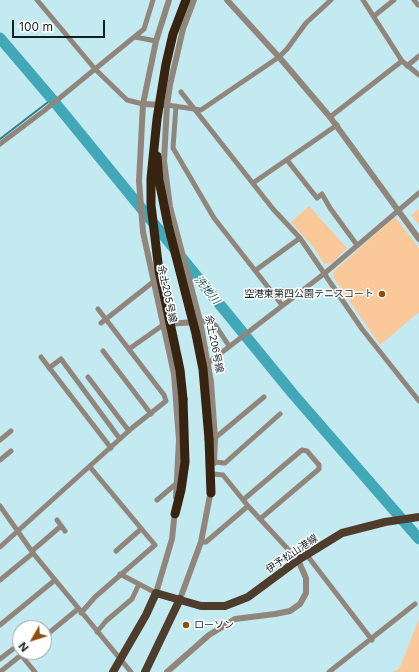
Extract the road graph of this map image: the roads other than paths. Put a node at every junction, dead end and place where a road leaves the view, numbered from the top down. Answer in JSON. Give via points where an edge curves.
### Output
{"nodes":[{"id":1,"x":37,"y":0,"type":"edge"},
{"id":2,"x":154,"y":0,"type":"edge"},
{"id":3,"x":169,"y":0,"type":"edge"},
{"id":4,"x":186,"y":0,"type":"edge"},
{"id":5,"x":194,"y":0,"type":"edge"},
{"id":6,"x":227,"y":0,"type":"edge"},
{"id":7,"x":331,"y":0,"type":"edge"},
{"id":8,"x":363,"y":0,"type":"edge"},
{"id":9,"x":394,"y":0,"type":"edge"},
{"id":10,"x":414,"y":0,"type":"edge"},
{"id":11,"x":418,"y":5,"type":"dead end"},
{"id":12,"x":374,"y":16,"type":"junction"},
{"id":13,"x":135,"y":37,"type":"junction"},
{"id":14,"x":156,"y":41,"type":"junction"},
{"id":15,"x":419,"y":56,"type":"edge"},
{"id":16,"x":279,"y":57,"type":"junction"},
{"id":17,"x":402,"y":61,"type":"junction"},
{"id":18,"x":407,"y":66,"type":"junction"},
{"id":19,"x":95,"y":69,"type":"junction"},
{"id":20,"x":419,"y":75,"type":"edge"},
{"id":21,"x":181,"y":92,"type":"dead end"},
{"id":22,"x":143,"y":104,"type":"junction"},
{"id":23,"x":167,"y":105,"type":"junction"},
{"id":24,"x":176,"y":106,"type":"junction"},
{"id":25,"x":194,"y":108,"type":"junction"},
{"id":26,"x":330,"y":117,"type":"junction"},
{"id":27,"x":337,"y":125,"type":"junction"},
{"id":28,"x":155,"y":137,"type":"junction"},
{"id":29,"x":0,"y":144,"type":"edge"},
{"id":30,"x":287,"y":160,"type":"junction"},
{"id":31,"x":253,"y":183,"type":"junction"},
{"id":32,"x":419,"y":193,"type":"edge"},
{"id":33,"x":398,"y":210,"type":"junction"},
{"id":34,"x":300,"y":238,"type":"junction"},
{"id":35,"x":419,"y":239,"type":"edge"},
{"id":36,"x":357,"y":245,"type":"junction"},
{"id":37,"x":256,"y":270,"type":"junction"},
{"id":38,"x":325,"y":273,"type":"junction"},
{"id":39,"x":154,"y":282,"type":"junction"},
{"id":40,"x":126,"y":296,"type":"dead end"},
{"id":41,"x":130,"y":301,"type":"junction"},
{"id":42,"x":282,"y":305,"type":"junction"},
{"id":43,"x":98,"y":309,"type":"dead end"},
{"id":44,"x":106,"y":319,"type":"junction"},
{"id":45,"x":200,"y":321,"type":"junction"},
{"id":46,"x":101,"y":323,"type":"dead end"},
{"id":47,"x":163,"y":325,"type":"junction"},
{"id":48,"x":125,"y":344,"type":"junction"},
{"id":49,"x":229,"y":346,"type":"junction"},
{"id":50,"x":120,"y":348,"type":"dead end"},
{"id":51,"x":129,"y":350,"type":"junction"},
{"id":52,"x":103,"y":351,"type":"dead end"},
{"id":53,"x":41,"y":357,"type":"dead end"},
{"id":54,"x":109,"y":359,"type":"junction"},
{"id":55,"x":103,"y":363,"type":"dead end"},
{"id":56,"x":208,"y":363,"type":"junction"},
{"id":57,"x":50,"y":368,"type":"junction"},
{"id":58,"x":45,"y":373,"type":"dead end"},
{"id":59,"x":88,"y":377,"type":"dead end"},
{"id":60,"x":130,"y":386,"type":"junction"},
{"id":61,"x":125,"y":390,"type":"dead end"},
{"id":62,"x":255,"y":396,"type":"dead end"},
{"id":63,"x":264,"y":396,"type":"dead end"},
{"id":64,"x":259,"y":401,"type":"junction"},
{"id":65,"x":419,"y":401,"type":"edge"},
{"id":66,"x":151,"y":414,"type":"junction"},
{"id":67,"x":280,"y":414,"type":"dead end"},
{"id":68,"x":233,"y":416,"type":"dead end"},
{"id":69,"x":237,"y":420,"type":"junction"},
{"id":70,"x":129,"y":431,"type":"junction"},
{"id":71,"x":11,"y":434,"type":"dead end"},
{"id":72,"x":120,"y":439,"type":"junction"},
{"id":73,"x":212,"y":439,"type":"junction"},
{"id":74,"x":0,"y":440,"type":"edge"},
{"id":75,"x":111,"y":448,"type":"junction"},
{"id":76,"x":11,"y":451,"type":"dead end"},
{"id":77,"x":0,"y":460,"type":"edge"},
{"id":78,"x":214,"y":462,"type":"junction"},
{"id":79,"x":90,"y":467,"type":"junction"},
{"id":80,"x":213,"y":474,"type":"junction"},
{"id":81,"x":177,"y":483,"type":"junction"},
{"id":82,"x":211,"y":493,"type":"junction"},
{"id":83,"x":157,"y":500,"type":"dead end"},
{"id":84,"x":243,"y":500,"type":"junction"},
{"id":85,"x":0,"y":506,"type":"edge"},
{"id":86,"x":248,"y":506,"type":"junction"},
{"id":87,"x":175,"y":514,"type":"junction"},
{"id":88,"x":416,"y":518,"type":"edge"},
{"id":89,"x":260,"y":519,"type":"junction"},
{"id":90,"x":57,"y":520,"type":"dead end"},
{"id":91,"x":61,"y":526,"type":"junction"},
{"id":92,"x":141,"y":530,"type":"junction"},
{"id":93,"x":18,"y":531,"type":"junction"},
{"id":94,"x":65,"y":531,"type":"dead end"},
{"id":95,"x":201,"y":542,"type":"junction"},
{"id":96,"x":0,"y":547,"type":"edge"},
{"id":97,"x":116,"y":551,"type":"dead end"},
{"id":98,"x":32,"y":552,"type":"junction"},
{"id":99,"x":306,"y":554,"type":"junction"},
{"id":100,"x":298,"y":560,"type":"junction"},
{"id":101,"x":120,"y":574,"type":"junction"},
{"id":102,"x":0,"y":580,"type":"edge"},
{"id":103,"x":55,"y":580,"type":"junction"},
{"id":104,"x":139,"y":584,"type":"junction"},
{"id":105,"x":156,"y":593,"type":"junction"},
{"id":106,"x":180,"y":599,"type":"junction"},
{"id":107,"x":415,"y":604,"type":"dead end"},
{"id":108,"x":80,"y":611,"type":"junction"},
{"id":109,"x":0,"y":625,"type":"edge"},
{"id":110,"x":52,"y":631,"type":"edge"},
{"id":111,"x":97,"y":632,"type":"junction"},
{"id":112,"x":372,"y":640,"type":"junction"},
{"id":113,"x":12,"y":650,"type":"edge"},
{"id":114,"x":0,"y":659,"type":"edge"},
{"id":115,"x":15,"y":660,"type":"edge"},
{"id":116,"x":27,"y":660,"type":"edge"},
{"id":117,"x":121,"y":660,"type":"junction"},
{"id":118,"x":1,"y":670,"type":"edge"},
{"id":119,"x":35,"y":672,"type":"edge"},
{"id":120,"x":113,"y":672,"type":"edge"},
{"id":121,"x":131,"y":672,"type":"edge"},
{"id":122,"x":145,"y":672,"type":"edge"},
{"id":123,"x":167,"y":672,"type":"edge"},
{"id":124,"x":330,"y":672,"type":"edge"}],
"edges":[{"from":1,"to":19,"type":"street"},
{"from":2,"to":13,"type":"street","via":[[144,29]]},
{"from":3,"to":14,"type":"street","name":"余土205号線"},
{"from":4,"to":28,"type":"highway","bridge":true,"via":[[173,34],[166,64]]},
{"from":5,"to":23,"type":"street","name":"余土206号線","via":[[174,63]]},
{"from":6,"to":16,"type":"street"},
{"from":7,"to":16,"type":"street","via":[[306,23],[288,49]]},
{"from":8,"to":12,"type":"street"},
{"from":9,"to":12,"type":"street"},
{"from":10,"to":11,"type":"street"},
{"from":12,"to":17,"type":"street"},
{"from":13,"to":14,"type":"street"},
{"from":13,"to":19,"type":"street"},
{"from":14,"to":22,"type":"street","name":"余土205号線"},
{"from":15,"to":18,"type":"street"},
{"from":16,"to":25,"type":"street","via":[[201,110]]},
{"from":16,"to":26,"type":"street"},
{"from":17,"to":18,"type":"street"},
{"from":17,"to":26,"type":"street"},
{"from":18,"to":20,"type":"street"},
{"from":19,"to":22,"type":"street","via":[[127,100]]},
{"from":19,"to":29,"type":"street"},
{"from":21,"to":25,"type":"street"},
{"from":22,"to":23,"type":"street"},
{"from":22,"to":39,"type":"street","name":"余土205号線","via":[[140,189],[143,226]]},
{"from":23,"to":24,"type":"street"},
{"from":23,"to":45,"type":"street","name":"余土206号線","via":[[164,160],[168,192]]},
{"from":24,"to":25,"type":"street"},
{"from":24,"to":37,"type":"street","via":[[173,148],[214,218]]},
{"from":25,"to":31,"type":"street"},
{"from":26,"to":27,"type":"street"},
{"from":27,"to":30,"type":"street"},
{"from":27,"to":33,"type":"street"},
{"from":28,"to":73,"type":"highway","bridge":true,"via":[[159,180],[168,225],[203,369]]},
{"from":28,"to":87,"type":"highway","bridge":true,"via":[[151,178],[153,226],[183,399],[185,462],[182,490]]},
{"from":30,"to":31,"type":"street"},
{"from":30,"to":36,"type":"street","via":[[317,198],[322,194]]},
{"from":31,"to":34,"type":"street"},
{"from":32,"to":33,"type":"street"},
{"from":33,"to":35,"type":"street"},
{"from":33,"to":36,"type":"street"},
{"from":34,"to":37,"type":"street"},
{"from":34,"to":38,"type":"street"},
{"from":36,"to":38,"type":"street"},
{"from":37,"to":42,"type":"street"},
{"from":38,"to":42,"type":"street"},
{"from":38,"to":65,"type":"street","via":[[370,340]]},
{"from":39,"to":41,"type":"street"},
{"from":39,"to":47,"type":"street","name":"余土205号線"},
{"from":40,"to":41,"type":"street"},
{"from":41,"to":44,"type":"street"},
{"from":42,"to":49,"type":"street"},
{"from":43,"to":44,"type":"street"},
{"from":44,"to":46,"type":"street"},
{"from":44,"to":48,"type":"street"},
{"from":45,"to":47,"type":"street"},
{"from":45,"to":49,"type":"street","via":[[211,322],[216,326]]},
{"from":45,"to":56,"type":"street","name":"余土206号線"},
{"from":47,"to":51,"type":"street"},
{"from":47,"to":81,"type":"street","name":"余土205号線","via":[[174,374],[177,406]]},
{"from":48,"to":50,"type":"street"},
{"from":48,"to":51,"type":"street"},
{"from":49,"to":56,"type":"street"},
{"from":51,"to":66,"type":"street","via":[[164,395],[166,401]]},
{"from":52,"to":54,"type":"street"},
{"from":53,"to":57,"type":"street"},
{"from":54,"to":55,"type":"street"},
{"from":54,"to":60,"type":"street"},
{"from":56,"to":73,"type":"street","name":"余土206号線"},
{"from":57,"to":58,"type":"street"},
{"from":57,"to":72,"type":"street","via":[[61,360]]},
{"from":57,"to":75,"type":"street","via":[[69,398]]},
{"from":59,"to":70,"type":"street"},
{"from":60,"to":61,"type":"street"},
{"from":60,"to":66,"type":"street"},
{"from":62,"to":64,"type":"street"},
{"from":63,"to":64,"type":"street"},
{"from":64,"to":69,"type":"street"},
{"from":66,"to":70,"type":"street"},
{"from":67,"to":78,"type":"street","via":[[225,463]]},
{"from":68,"to":69,"type":"street"},
{"from":69,"to":73,"type":"street"},
{"from":70,"to":72,"type":"street"},
{"from":71,"to":74,"type":"street"},
{"from":72,"to":75,"type":"street"},
{"from":73,"to":78,"type":"street","name":"余土206号線"},
{"from":73,"to":82,"type":"highway"},
{"from":75,"to":79,"type":"street"},
{"from":76,"to":77,"type":"street"},
{"from":78,"to":80,"type":"street","name":"余土206号線"},
{"from":79,"to":92,"type":"street"},
{"from":79,"to":93,"type":"street"},
{"from":80,"to":82,"type":"street","name":"余土206号線"},
{"from":80,"to":84,"type":"street","via":[[223,475]]},
{"from":81,"to":83,"type":"street"},
{"from":81,"to":87,"type":"street","name":"余土205号線"},
{"from":82,"to":95,"type":"street","name":"余土206号線"},
{"from":84,"to":86,"type":"street"},
{"from":84,"to":89,"type":"street","via":[[302,450],[315,460],[319,469]]},
{"from":85,"to":93,"type":"street"},
{"from":86,"to":89,"type":"street"},
{"from":86,"to":95,"type":"street","via":[[206,542]]},
{"from":87,"to":105,"type":"street","name":"余土205号線","via":[[172,539]]},
{"from":88,"to":99,"type":"main road","name":"伊予松山港線","via":[[390,521],[342,533]]},
{"from":89,"to":100,"type":"street"},
{"from":90,"to":91,"type":"street"},
{"from":91,"to":94,"type":"street"},
{"from":91,"to":98,"type":"street"},
{"from":92,"to":97,"type":"street"},
{"from":92,"to":101,"type":"street","via":[[155,545]]},
{"from":93,"to":96,"type":"street"},
{"from":93,"to":98,"type":"street"},
{"from":95,"to":106,"type":"street","name":"余土206号線"},
{"from":98,"to":102,"type":"street"},
{"from":98,"to":103,"type":"street"},
{"from":99,"to":100,"type":"main road","name":"伊予松山港線"},
{"from":99,"to":112,"type":"street"},
{"from":100,"to":106,"type":"main road","name":"伊予松山港線","via":[[248,597],[225,606],[201,606]]},
{"from":100,"to":123,"type":"street","via":[[306,578],[306,593],[300,604],[290,611],[235,619],[209,635]]},
{"from":101,"to":104,"type":"street"},
{"from":101,"to":108,"type":"street"},
{"from":103,"to":108,"type":"street"},
{"from":103,"to":109,"type":"street"},
{"from":104,"to":105,"type":"street"},
{"from":104,"to":111,"type":"street","via":[[132,599]]},
{"from":105,"to":106,"type":"main road","name":"伊予松山港線"},
{"from":105,"to":117,"type":"main road"},
{"from":106,"to":122,"type":"main road"},
{"from":107,"to":112,"type":"street"},
{"from":108,"to":110,"type":"street"},
{"from":108,"to":111,"type":"street"},
{"from":111,"to":117,"type":"street"},
{"from":112,"to":124,"type":"street"},
{"from":113,"to":114,"type":"street"},
{"from":115,"to":118,"type":"street"},
{"from":116,"to":119,"type":"street"},
{"from":117,"to":120,"type":"main road"},
{"from":117,"to":121,"type":"street"}]}
